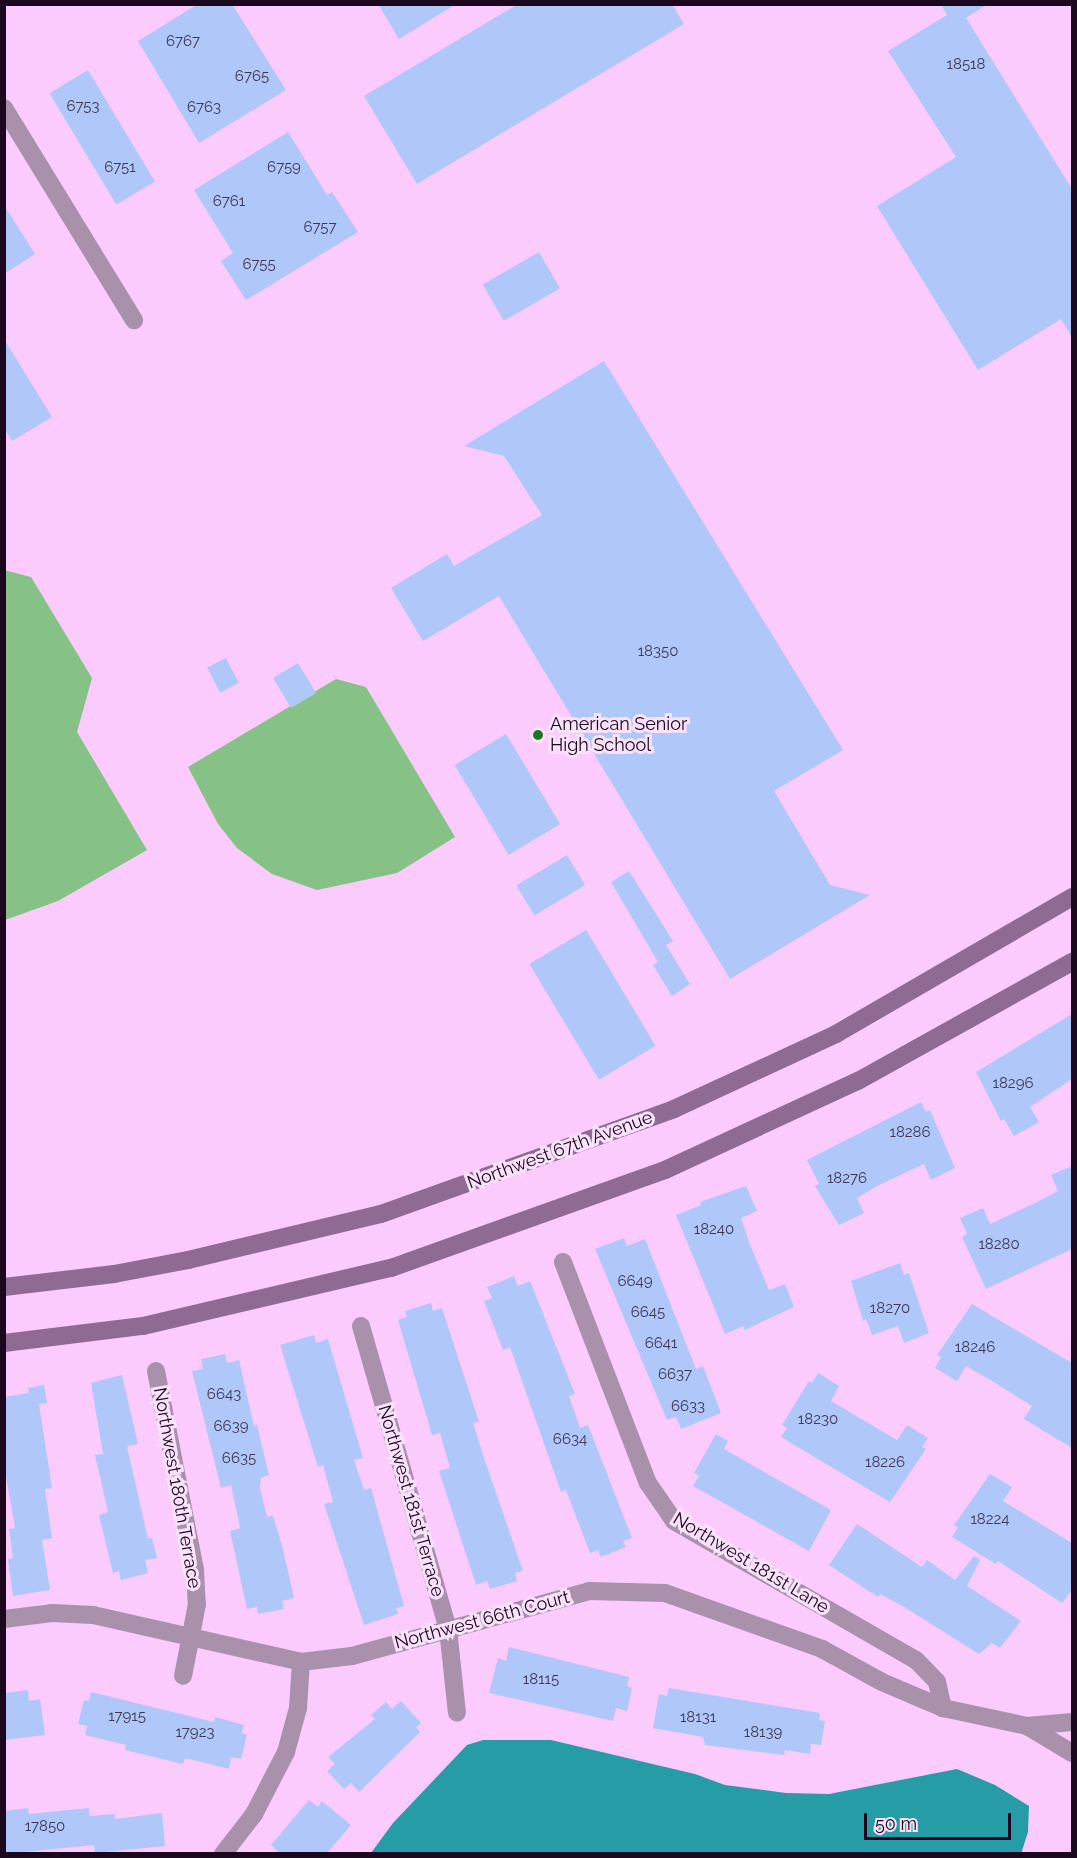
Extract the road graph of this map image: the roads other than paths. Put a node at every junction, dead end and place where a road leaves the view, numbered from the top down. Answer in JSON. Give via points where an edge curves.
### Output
{"nodes":[{"id":1,"x":4,"y":108,"type":"edge"},
{"id":2,"x":134,"y":320,"type":"dead end"},
{"id":3,"x":1072,"y":897,"type":"edge"},
{"id":4,"x":1072,"y":962,"type":"edge"},
{"id":5,"x":563,"y":1262,"type":"dead end"},
{"id":6,"x":4,"y":1287,"type":"edge"},
{"id":7,"x":361,"y":1326,"type":"dead end"},
{"id":8,"x":4,"y":1343,"type":"edge"},
{"id":9,"x":156,"y":1371,"type":"dead end"},
{"id":10,"x":4,"y":1619,"type":"edge"},
{"id":11,"x":448,"y":1629,"type":"junction"},
{"id":12,"x":192,"y":1638,"type":"junction"},
{"id":13,"x":301,"y":1662,"type":"junction"},
{"id":14,"x":183,"y":1676,"type":"dead end"},
{"id":15,"x":943,"y":1708,"type":"junction"},
{"id":16,"x":457,"y":1713,"type":"dead end"},
{"id":17,"x":1072,"y":1722,"type":"edge"},
{"id":18,"x":1027,"y":1726,"type":"junction"},
{"id":19,"x":1072,"y":1753,"type":"edge"},
{"id":20,"x":223,"y":1854,"type":"edge"}],
"edges":[{"from":1,"to":2,"type":"street"},
{"from":3,"to":6,"type":"main road","name":"Northwest 67th Avenue","via":[[836,1034],[674,1110],[381,1214],[188,1260],[114,1274]]},
{"from":4,"to":8,"type":"main road","via":[[858,1081],[665,1170],[391,1268],[142,1326]]},
{"from":5,"to":15,"type":"street","name":"Northwest 181st Lane","via":[[659,1504],[674,1521],[916,1660],[937,1682]]},
{"from":7,"to":11,"type":"street","name":"Northwest 181st Terrace"},
{"from":9,"to":12,"type":"street","name":"Northwest 180th Terrace","via":[[195,1570],[197,1604]]},
{"from":10,"to":12,"type":"street","name":"Northwest 66th Court","via":[[52,1613],[93,1616]]},
{"from":11,"to":13,"type":"street","name":"Northwest 66th Court","via":[[352,1656]]},
{"from":11,"to":15,"type":"street","name":"Northwest 66th Court","via":[[589,1591],[665,1593],[822,1649],[882,1682]]},
{"from":11,"to":16,"type":"street","name":"Northwest 181st Terrace"},
{"from":12,"to":13,"type":"street","name":"Northwest 66th Court"},
{"from":12,"to":14,"type":"street","name":"Northwest 180th Terrace"},
{"from":13,"to":20,"type":"street","via":[[298,1708],[286,1752],[254,1814]]},
{"from":15,"to":18,"type":"street"},
{"from":17,"to":18,"type":"street"},
{"from":18,"to":19,"type":"street"}]}
